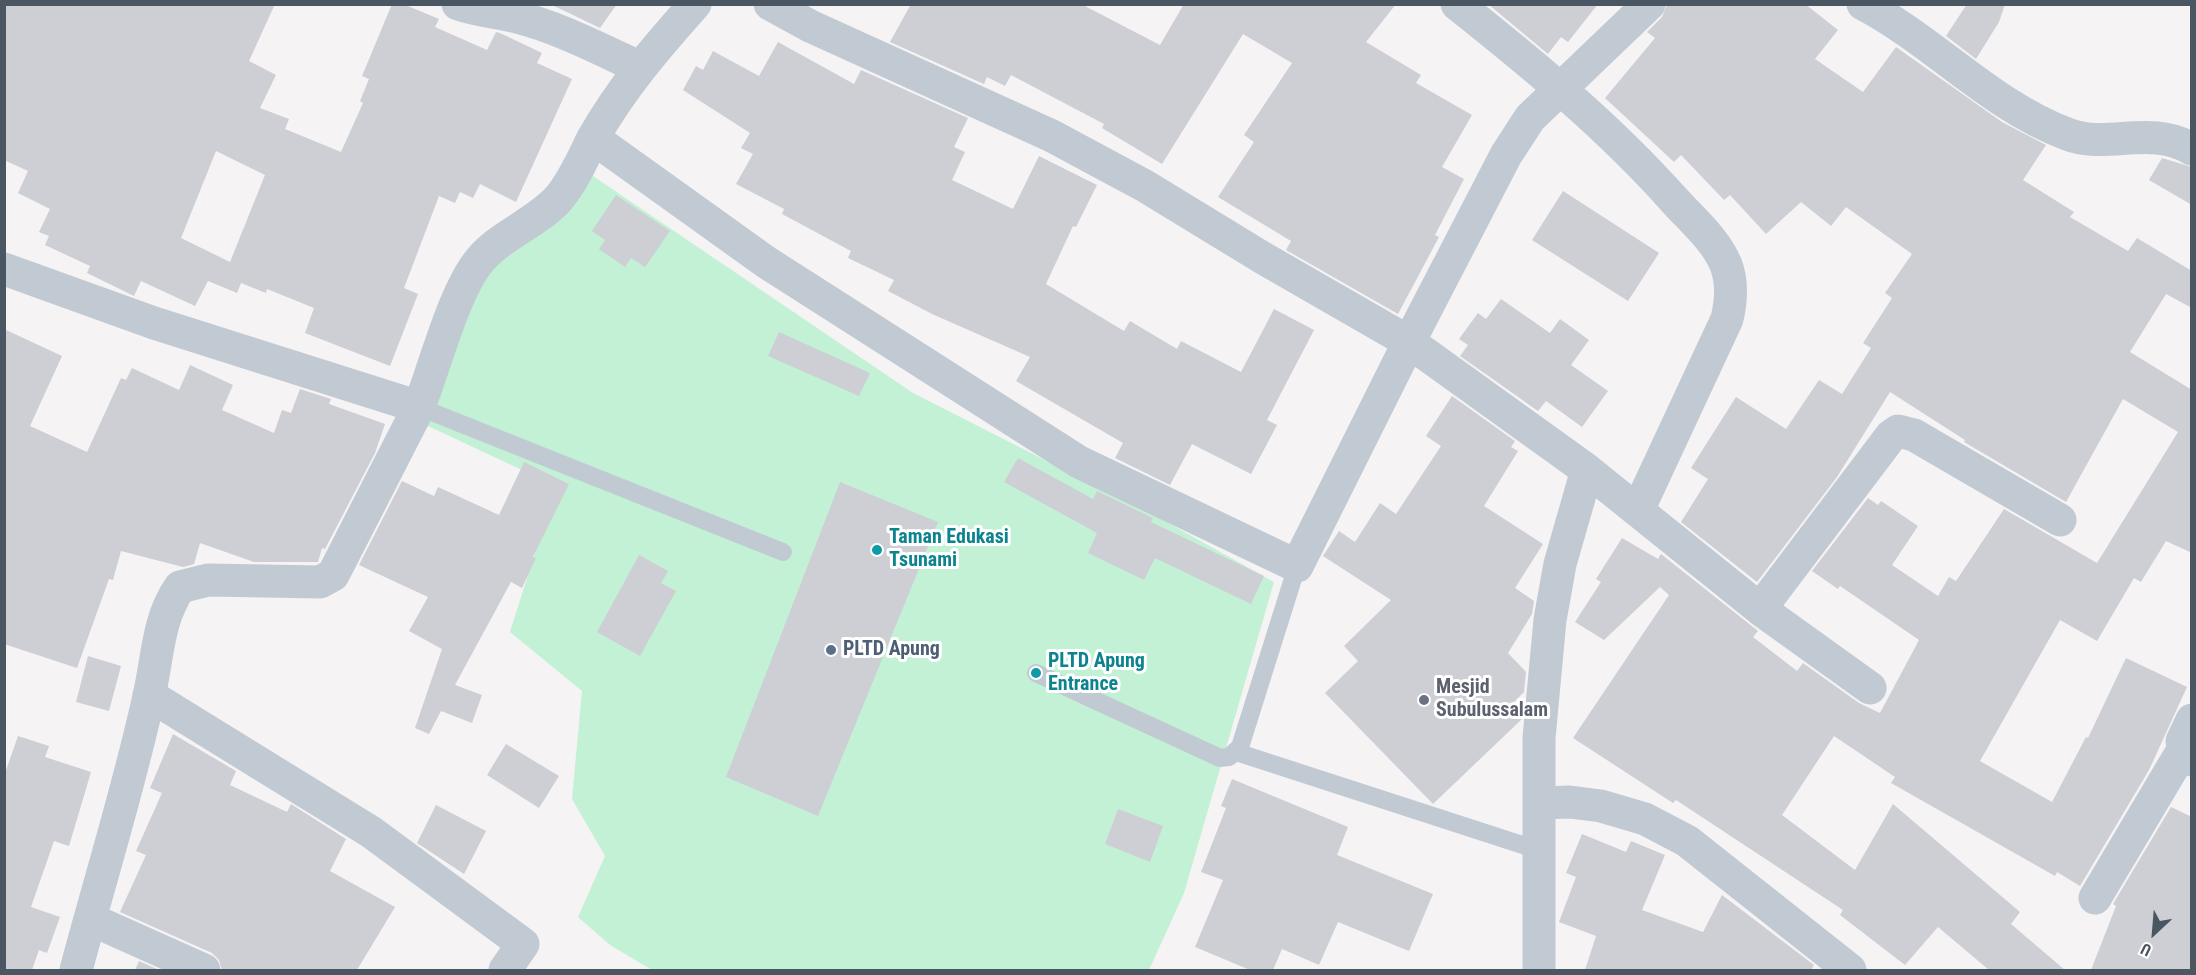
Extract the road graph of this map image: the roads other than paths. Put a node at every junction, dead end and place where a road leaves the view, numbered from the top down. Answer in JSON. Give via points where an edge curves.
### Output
{"nodes":[{"id":1,"x":458,"y":4,"type":"edge"},
{"id":2,"x":695,"y":4,"type":"edge"},
{"id":3,"x":770,"y":4,"type":"edge"},
{"id":4,"x":1457,"y":4,"type":"edge"},
{"id":5,"x":1649,"y":4,"type":"edge"},
{"id":6,"x":1863,"y":4,"type":"edge"},
{"id":7,"x":639,"y":67,"type":"junction"},
{"id":8,"x":1562,"y":88,"type":"junction"},
{"id":9,"x":593,"y":138,"type":"junction"},
{"id":10,"x":2192,"y":149,"type":"edge"},
{"id":11,"x":4,"y":269,"type":"edge"},
{"id":12,"x":1409,"y":342,"type":"junction"},
{"id":13,"x":419,"y":407,"type":"junction"},
{"id":14,"x":1587,"y":470,"type":"junction"},
{"id":15,"x":1638,"y":510,"type":"junction"},
{"id":16,"x":2060,"y":520,"type":"dead end"},
{"id":17,"x":783,"y":552,"type":"dead end"},
{"id":18,"x":1297,"y":566,"type":"junction"},
{"id":19,"x":1760,"y":609,"type":"junction"},
{"id":20,"x":1036,"y":673,"type":"dead end"},
{"id":21,"x":1869,"y":688,"type":"dead end"},
{"id":22,"x":149,"y":695,"type":"junction"},
{"id":23,"x":2188,"y":743,"type":"edge"},
{"id":24,"x":1236,"y":752,"type":"junction"},
{"id":25,"x":1539,"y":803,"type":"junction"},
{"id":26,"x":1538,"y":850,"type":"junction"},
{"id":27,"x":2096,"y":898,"type":"dead end"},
{"id":28,"x":90,"y":919,"type":"junction"},
{"id":29,"x":76,"y":970,"type":"edge"},
{"id":30,"x":204,"y":970,"type":"edge"},
{"id":31,"x":505,"y":970,"type":"edge"},
{"id":32,"x":1539,"y":970,"type":"edge"},
{"id":33,"x":1850,"y":970,"type":"edge"}],
"edges":[{"from":1,"to":7,"type":"street","via":[[517,17],[571,35]]},
{"from":2,"to":7,"type":"street"},
{"from":3,"to":12,"type":"street","via":[[1052,136],[1145,186]]},
{"from":4,"to":8,"type":"street"},
{"from":5,"to":8,"type":"street"},
{"from":6,"to":10,"type":"street","via":[[1888,17],[1964,75],[2044,125],[2070,136],[2094,140],[2163,138]]},
{"from":7,"to":9,"type":"street"},
{"from":8,"to":12,"type":"street","via":[[1530,118],[1506,155]]},
{"from":8,"to":15,"type":"street","via":[[1631,152],[1717,248],[1730,282],[1727,319]]},
{"from":9,"to":13,"type":"street","via":[[558,198],[479,261],[462,290]]},
{"from":9,"to":18,"type":"street","via":[[766,262],[1079,462]]},
{"from":11,"to":13,"type":"street","via":[[154,323]]},
{"from":12,"to":14,"type":"street"},
{"from":12,"to":18,"type":"street"},
{"from":13,"to":17,"type":"lane"},
{"from":13,"to":22,"type":"street","via":[[333,575],[320,582],[208,580],[180,587],[162,622]]},
{"from":14,"to":15,"type":"street"},
{"from":14,"to":25,"type":"street","via":[[1560,564],[1550,620],[1539,738]]},
{"from":15,"to":19,"type":"street"},
{"from":16,"to":19,"type":"street","via":[[1914,435],[1898,431]]},
{"from":18,"to":24,"type":"lane"},
{"from":19,"to":21,"type":"street"},
{"from":20,"to":24,"type":"lane","via":[[1220,758]]},
{"from":22,"to":28,"type":"street"},
{"from":22,"to":31,"type":"street","via":[[371,832],[523,944]]},
{"from":23,"to":27,"type":"street"},
{"from":24,"to":26,"type":"lane"},
{"from":25,"to":26,"type":"street"},
{"from":25,"to":33,"type":"street","via":[[1601,806],[1645,819],[1687,841]]},
{"from":26,"to":32,"type":"street"},
{"from":28,"to":29,"type":"street"},
{"from":28,"to":30,"type":"street"}]}
